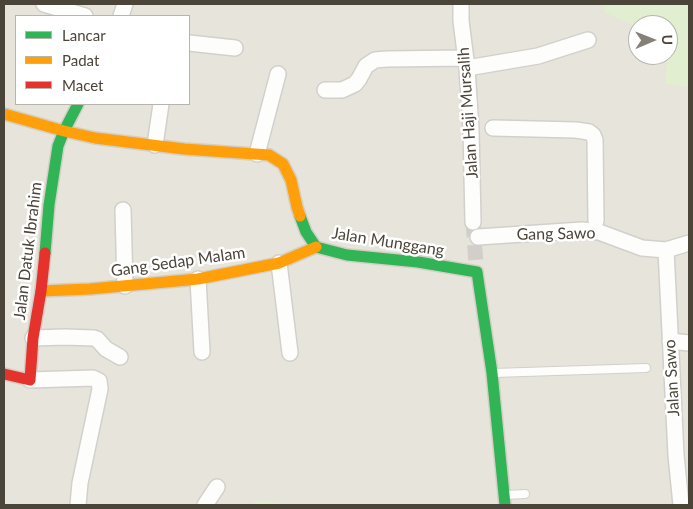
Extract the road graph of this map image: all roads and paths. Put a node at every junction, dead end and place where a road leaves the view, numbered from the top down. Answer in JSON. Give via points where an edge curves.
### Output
{"nodes":[{"id":1,"x":44,"y":4,"type":"edge"},
{"id":2,"x":461,"y":4,"type":"edge"},
{"id":3,"x":82,"y":15,"type":"edge"},
{"id":4,"x":588,"y":40,"type":"dead end"},
{"id":5,"x":190,"y":44,"type":"edge"},
{"id":6,"x":235,"y":48,"type":"dead end"},
{"id":7,"x":466,"y":63,"type":"junction"},
{"id":8,"x":278,"y":74,"type":"dead end"},
{"id":9,"x":325,"y":90,"type":"dead end"},
{"id":10,"x":77,"y":105,"type":"edge"},
{"id":11,"x":161,"y":105,"type":"edge"},
{"id":12,"x":4,"y":114,"type":"edge"},
{"id":13,"x":483,"y":129,"type":"junction"},
{"id":14,"x":64,"y":131,"type":"junction"},
{"id":15,"x":155,"y":145,"type":"junction"},
{"id":16,"x":257,"y":154,"type":"junction"},
{"id":17,"x":123,"y":210,"type":"dead end"},
{"id":18,"x":596,"y":221,"type":"dead end"},
{"id":19,"x":473,"y":222,"type":"tunnel mouth"},
{"id":20,"x":478,"y":237,"type":"dead end"},
{"id":21,"x":689,"y":242,"type":"edge"},
{"id":22,"x":316,"y":247,"type":"junction"},
{"id":23,"x":666,"y":250,"type":"junction"},
{"id":24,"x":279,"y":263,"type":"junction"},
{"id":25,"x":198,"y":278,"type":"junction"},
{"id":26,"x":125,"y":286,"type":"junction"},
{"id":27,"x":41,"y":291,"type":"junction"},
{"id":28,"x":33,"y":338,"type":"junction"},
{"id":29,"x":670,"y":341,"type":"junction"},
{"id":30,"x":689,"y":343,"type":"edge"},
{"id":31,"x":202,"y":352,"type":"dead end"},
{"id":32,"x":290,"y":353,"type":"dead end"},
{"id":33,"x":120,"y":358,"type":"dead end"},
{"id":34,"x":646,"y":368,"type":"dead end"},
{"id":35,"x":492,"y":373,"type":"junction"},
{"id":36,"x":4,"y":374,"type":"edge"},
{"id":37,"x":30,"y":380,"type":"junction"},
{"id":38,"x":682,"y":425,"type":"edge"},
{"id":39,"x":217,"y":487,"type":"dead end"},
{"id":40,"x":524,"y":494,"type":"dead end"},
{"id":41,"x":504,"y":500,"type":"edge"},
{"id":42,"x":78,"y":505,"type":"edge"},
{"id":43,"x":205,"y":505,"type":"edge"},
{"id":44,"x":681,"y":505,"type":"edge"}],
"edges":[{"from":1,"to":3,"type":"street"},
{"from":2,"to":7,"type":"street","name":"Jalan Haji Mursalih"},
{"from":4,"to":7,"type":"street","via":[[538,56]]},
{"from":5,"to":6,"type":"street"},
{"from":7,"to":9,"type":"street","via":[[375,60],[366,66],[355,84],[342,90]]},
{"from":7,"to":13,"type":"street","name":"Jalan Haji Mursalih"},
{"from":8,"to":16,"type":"street"},
{"from":10,"to":14,"type":"street","name":"Jalan Datuk Ibrahim"},
{"from":11,"to":15,"type":"street"},
{"from":12,"to":14,"type":"street","name":"Jalan Munggang"},
{"from":13,"to":18,"type":"street","via":[[576,130],[593,135]]},
{"from":13,"to":19,"type":"street","name":"Jalan Haji Mursalih"},
{"from":14,"to":15,"type":"street","name":"Jalan Munggang"},
{"from":14,"to":27,"type":"street","name":"Jalan Datuk Ibrahim","via":[[58,146]]},
{"from":15,"to":16,"type":"street","name":"Jalan Munggang"},
{"from":16,"to":22,"type":"street","name":"Jalan Munggang","via":[[283,164],[292,180],[306,232]]},
{"from":17,"to":26,"type":"street"},
{"from":20,"to":23,"type":"street","name":"Gang Sawo","via":[[582,230],[599,232],[642,248]]},
{"from":21,"to":23,"type":"street","name":"Gang Sawo"},
{"from":22,"to":24,"type":"street","name":"Gang Sedap Malam"},
{"from":22,"to":35,"type":"street","name":"Jalan Munggang","via":[[347,254],[476,267]]},
{"from":23,"to":29,"type":"street","name":"Jalan Sawo"},
{"from":24,"to":25,"type":"street","name":"Gang Sedap Malam"},
{"from":24,"to":32,"type":"street"},
{"from":25,"to":26,"type":"street","name":"Gang Sedap Malam"},
{"from":25,"to":31,"type":"street"},
{"from":26,"to":27,"type":"street","name":"Gang Sedap Malam"},
{"from":27,"to":28,"type":"street","name":"Jalan Datuk Ibrahim"},
{"from":28,"to":33,"type":"street","via":[[94,338]]},
{"from":28,"to":37,"type":"street","name":"Jalan Datuk Ibrahim"},
{"from":29,"to":30,"type":"street"},
{"from":29,"to":38,"type":"street","name":"Jalan Sawo"},
{"from":34,"to":35,"type":"lane"},
{"from":35,"to":41,"type":"street","name":"Jalan Munggang"},
{"from":36,"to":37,"type":"street"},
{"from":37,"to":42,"type":"street","via":[[93,378],[99,381]]},
{"from":38,"to":44,"type":"street","name":"Jalan Sawo","via":[[676,455]]},
{"from":39,"to":43,"type":"street"},
{"from":40,"to":41,"type":"lane"}]}
